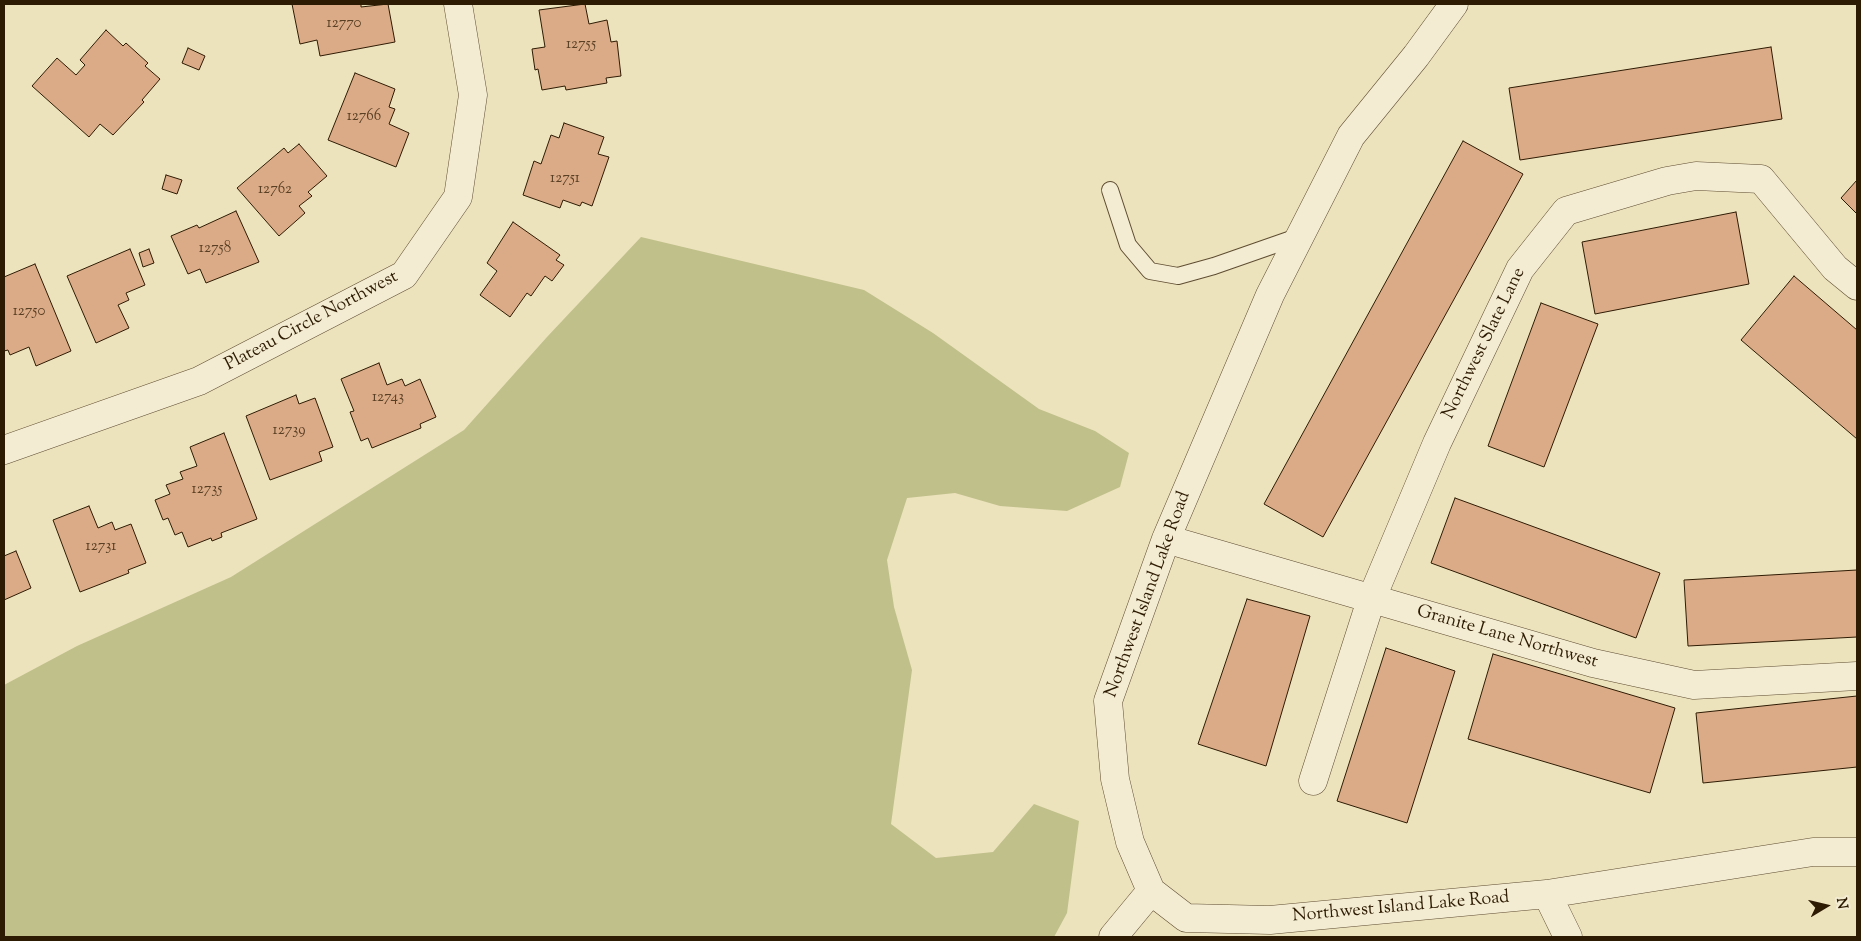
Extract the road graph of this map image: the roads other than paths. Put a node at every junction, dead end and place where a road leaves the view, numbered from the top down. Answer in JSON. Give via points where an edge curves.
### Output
{"nodes":[{"id":1,"x":458,"y":4,"type":"edge"},
{"id":2,"x":1454,"y":4,"type":"edge"},
{"id":3,"x":1110,"y":190,"type":"dead end"},
{"id":4,"x":1300,"y":236,"type":"junction"},
{"id":5,"x":1857,"y":286,"type":"edge"},
{"id":6,"x":4,"y":450,"type":"edge"},
{"id":7,"x":1166,"y":538,"type":"junction"},
{"id":8,"x":1371,"y":600,"type":"junction"},
{"id":9,"x":1857,"y":676,"type":"edge"},
{"id":10,"x":1313,"y":782,"type":"dead end"},
{"id":11,"x":1857,"y":852,"type":"edge"},
{"id":12,"x":1151,"y":891,"type":"junction"},
{"id":13,"x":1547,"y":894,"type":"junction"},
{"id":14,"x":1113,"y":937,"type":"edge"},
{"id":15,"x":1568,"y":937,"type":"edge"}],
"edges":[{"from":1,"to":6,"type":"street","name":"Plateau Circle Northwest","via":[[474,95],[458,197],[404,275],[199,381]]},
{"from":2,"to":4,"type":"street","name":"Northwest Island Lake Road","via":[[1351,136]]},
{"from":3,"to":4,"type":"lane","via":[[1128,244],[1150,271],[1178,276]]},
{"from":4,"to":7,"type":"street","name":"Northwest Island Lake Road","via":[[1270,296]]},
{"from":5,"to":8,"type":"street","name":"Northwest Slate Lane","via":[[1834,268],[1761,179],[1696,176],[1666,181],[1566,211],[1520,269],[1438,443]]},
{"from":7,"to":8,"type":"street","name":"Granite Lane Northwest"},
{"from":7,"to":12,"type":"street","name":"Northwest Island Lake Road","via":[[1108,701],[1115,780],[1130,842]]},
{"from":8,"to":9,"type":"street","name":"Granite Lane Northwest","via":[[1593,663],[1694,685]]},
{"from":8,"to":10,"type":"street","name":"Northwest Slate Lane"},
{"from":11,"to":13,"type":"street","name":"Northwest Island Lake Road","via":[[1813,852]]},
{"from":12,"to":13,"type":"street","name":"Northwest Island Lake Road","via":[[1186,918],[1270,920]]},
{"from":12,"to":14,"type":"street"},
{"from":13,"to":15,"type":"street"}]}
